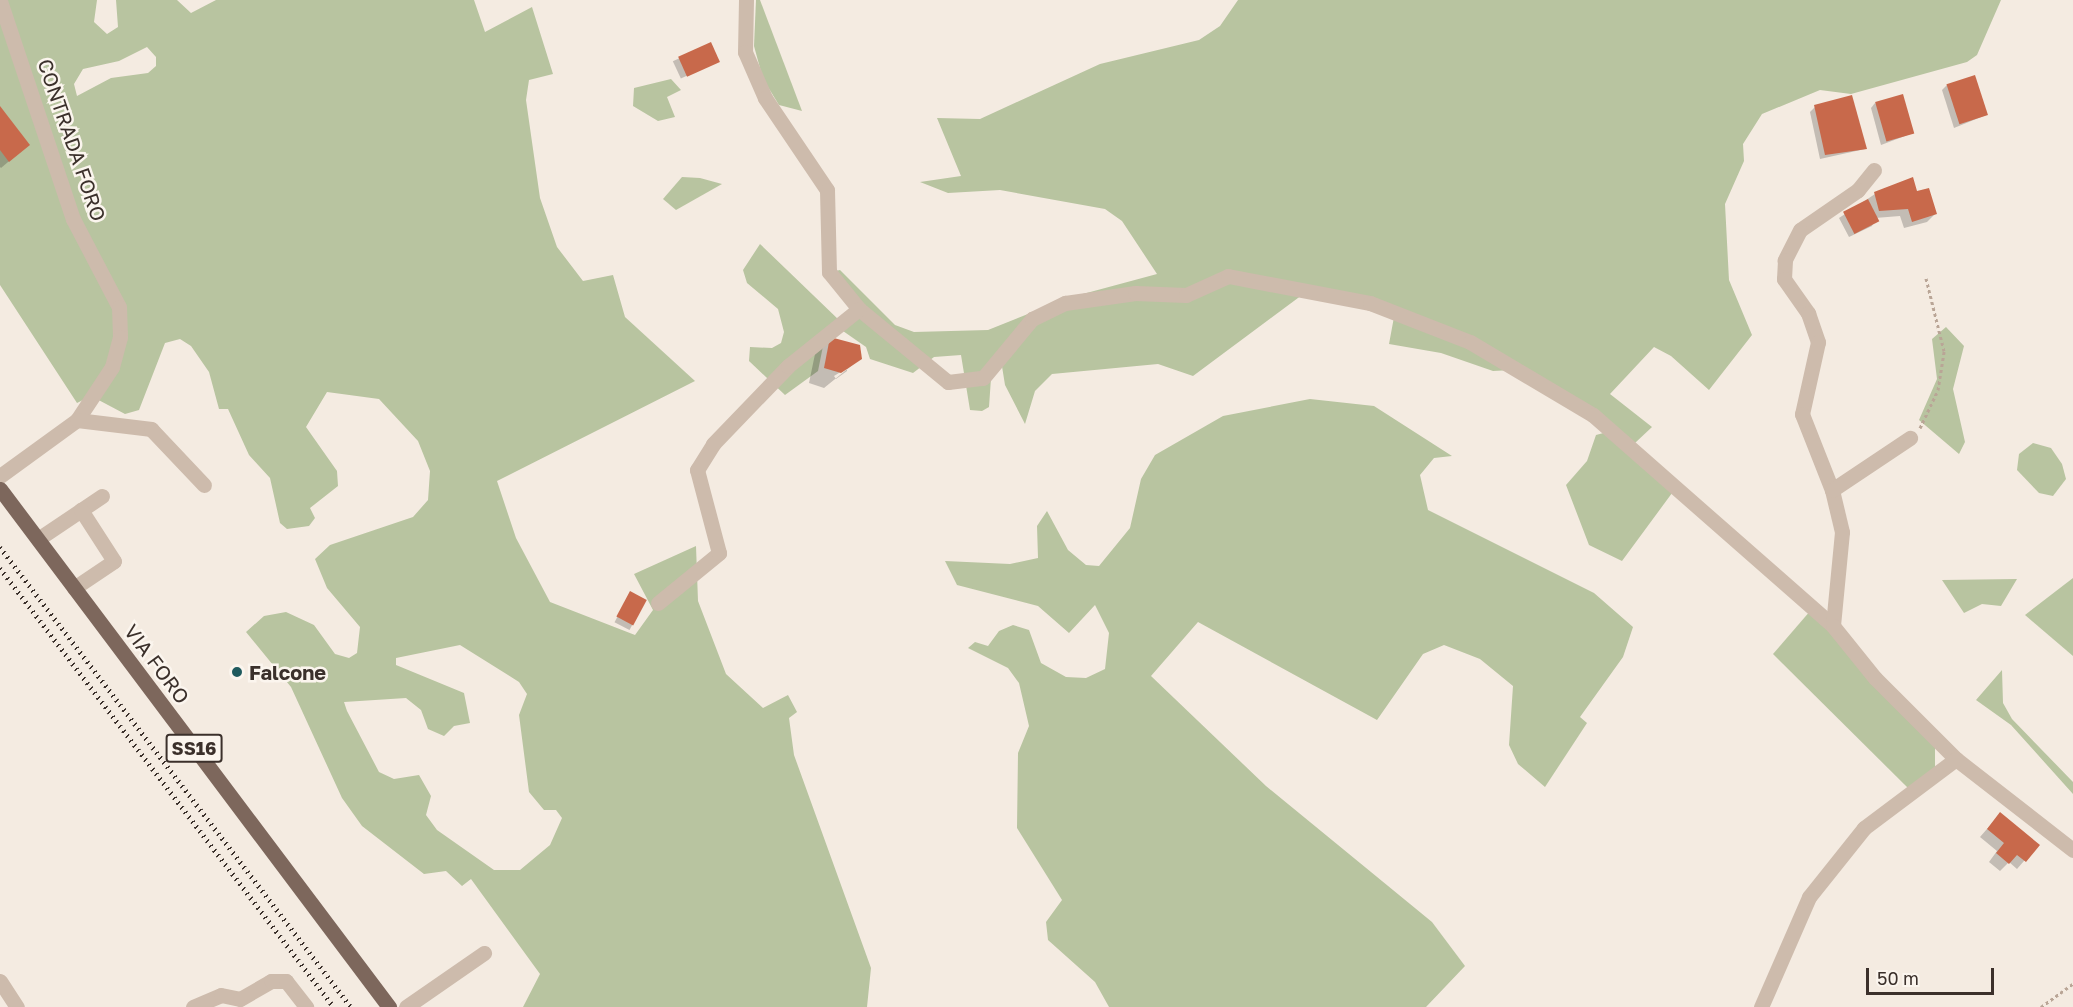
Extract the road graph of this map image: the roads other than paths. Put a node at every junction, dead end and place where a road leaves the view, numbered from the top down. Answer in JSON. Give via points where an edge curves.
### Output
{"nodes":[{"id":1,"x":746,"y":0,"type":"edge"},
{"id":2,"x":0,"y":1,"type":"edge"},
{"id":3,"x":1874,"y":170,"type":"dead end"},
{"id":4,"x":859,"y":309,"type":"junction"},
{"id":5,"x":77,"y":420,"type":"junction"},
{"id":6,"x":1910,"y":438,"type":"road end"},
{"id":7,"x":0,"y":476,"type":"edge"},
{"id":8,"x":204,"y":485,"type":"dead end"},
{"id":9,"x":0,"y":489,"type":"edge"},
{"id":10,"x":1832,"y":490,"type":"junction"},
{"id":11,"x":102,"y":496,"type":"dead end"},
{"id":12,"x":81,"y":510,"type":"junction"},
{"id":13,"x":38,"y":539,"type":"junction"},
{"id":14,"x":74,"y":588,"type":"junction"},
{"id":15,"x":658,"y":603,"type":"dead end"},
{"id":16,"x":1833,"y":626,"type":"junction"},
{"id":17,"x":1956,"y":759,"type":"junction"},
{"id":18,"x":2073,"y":850,"type":"edge"},
{"id":19,"x":484,"y":953,"type":"dead end"},
{"id":20,"x":0,"y":981,"type":"edge"},
{"id":21,"x":17,"y":1007,"type":"edge"},
{"id":22,"x":193,"y":1007,"type":"edge"},
{"id":23,"x":306,"y":1007,"type":"edge"},
{"id":24,"x":389,"y":1007,"type":"edge"},
{"id":25,"x":406,"y":1007,"type":"edge"},
{"id":26,"x":1761,"y":1007,"type":"edge"}],
"edges":[{"from":1,"to":4,"type":"street","via":[[745,52],[765,98],[827,190],[829,272]]},
{"from":2,"to":5,"type":"street","name":"CONTRADA FORO","via":[[73,219],[119,307],[120,337],[112,367]]},
{"from":3,"to":10,"type":"street","via":[[1858,190],[1800,230],[1785,260],[1784,279],[1808,313],[1818,342],[1802,414]]},
{"from":4,"to":15,"type":"street","via":[[788,366],[713,444],[697,470],[719,553]]},
{"from":4,"to":16,"type":"street","via":[[948,382],[984,378],[1032,319],[1065,303],[1136,293],[1186,295],[1228,276],[1370,303],[1470,342],[1593,416]]},
{"from":5,"to":7,"type":"street","name":"CONTRADA FORO"},
{"from":5,"to":8,"type":"street","via":[[151,429]]},
{"from":6,"to":10,"type":"street"},
{"from":9,"to":13,"type":"main road","name":"VIA FORO","number":"SS16"},
{"from":10,"to":16,"type":"street","via":[[1842,532]]},
{"from":11,"to":12,"type":"street"},
{"from":12,"to":13,"type":"street"},
{"from":12,"to":14,"type":"street","via":[[114,561]]},
{"from":13,"to":14,"type":"main road","name":"VIA FORO","number":"SS16"},
{"from":14,"to":24,"type":"main road","name":"VIA FORO","number":"SS16"},
{"from":16,"to":17,"type":"street","via":[[1875,678]]},
{"from":17,"to":18,"type":"street"},
{"from":17,"to":26,"type":"street","via":[[1864,828],[1809,897]]},
{"from":19,"to":25,"type":"street"},
{"from":20,"to":21,"type":"street"},
{"from":22,"to":23,"type":"street","via":[[221,995],[240,999],[271,981],[286,981]]}]}
